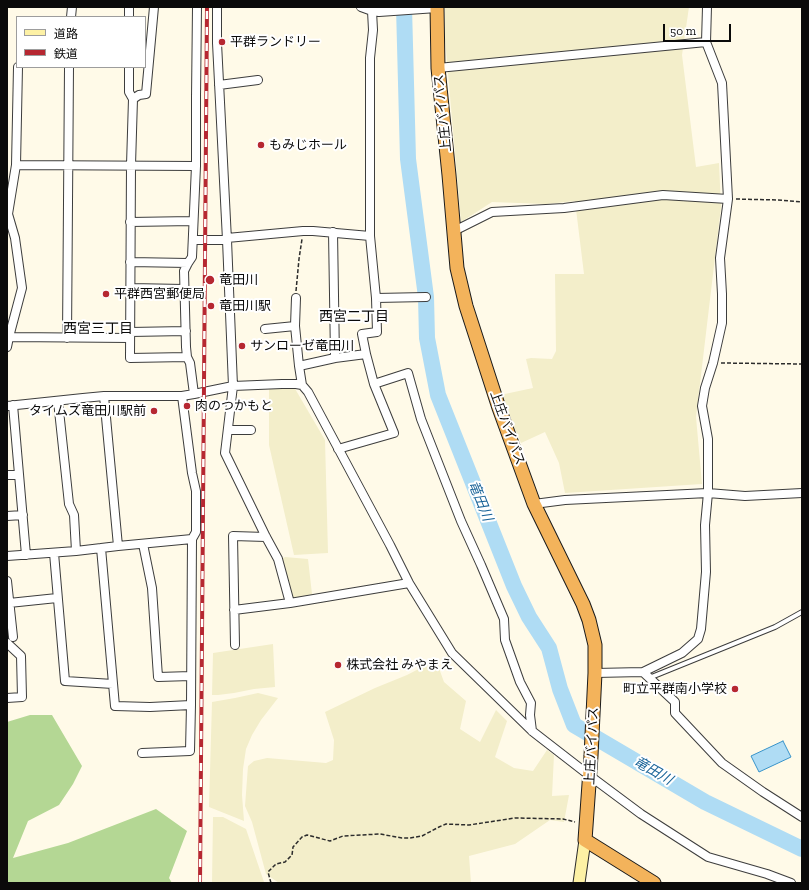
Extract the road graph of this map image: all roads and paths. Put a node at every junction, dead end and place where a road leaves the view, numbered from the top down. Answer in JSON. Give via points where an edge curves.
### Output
{"nodes":[{"id":1,"x":154,"y":7,"type":"edge"},
{"id":2,"x":197,"y":7,"type":"edge"},
{"id":3,"x":217,"y":7,"type":"edge"},
{"id":4,"x":361,"y":7,"type":"edge"},
{"id":5,"x":707,"y":7,"type":"edge"},
{"id":6,"x":434,"y":8,"type":"edge"},
{"id":7,"x":376,"y":12,"type":"junction"},
{"id":8,"x":706,"y":42,"type":"junction"},
{"id":9,"x":18,"y":68,"type":"edge"},
{"id":10,"x":69,"y":68,"type":"edge"},
{"id":11,"x":129,"y":68,"type":"edge"},
{"id":12,"x":438,"y":68,"type":"junction"},
{"id":13,"x":258,"y":80,"type":"dead end"},
{"id":14,"x":219,"y":85,"type":"junction"},
{"id":15,"x":133,"y":99,"type":"junction"},
{"id":16,"x":16,"y":165,"type":"junction"},
{"id":17,"x":69,"y":165,"type":"junction"},
{"id":18,"x":131,"y":165,"type":"junction"},
{"id":19,"x":196,"y":166,"type":"junction"},
{"id":20,"x":728,"y":199,"type":"junction"},
{"id":21,"x":802,"y":202,"type":"edge"},
{"id":22,"x":193,"y":221,"type":"junction"},
{"id":23,"x":130,"y":222,"type":"junction"},
{"id":24,"x":303,"y":231,"type":"junction"},
{"id":25,"x":454,"y":231,"type":"junction"},
{"id":26,"x":333,"y":232,"type":"junction"},
{"id":27,"x":370,"y":236,"type":"junction"},
{"id":28,"x":227,"y":239,"type":"junction"},
{"id":29,"x":193,"y":240,"type":"junction"},
{"id":30,"x":130,"y":262,"type":"junction"},
{"id":31,"x":188,"y":263,"type":"junction"},
{"id":32,"x":130,"y":288,"type":"junction"},
{"id":33,"x":184,"y":289,"type":"junction"},
{"id":34,"x":426,"y":297,"type":"dead end"},
{"id":35,"x":296,"y":298,"type":"joint"},
{"id":36,"x":376,"y":298,"type":"junction"},
{"id":37,"x":295,"y":326,"type":"junction"},
{"id":38,"x":265,"y":329,"type":"dead end"},
{"id":39,"x":186,"y":331,"type":"junction"},
{"id":40,"x":130,"y":335,"type":"junction"},
{"id":41,"x":9,"y":337,"type":"junction"},
{"id":42,"x":67,"y":338,"type":"junction"},
{"id":43,"x":7,"y":347,"type":"edge"},
{"id":44,"x":366,"y":354,"type":"junction"},
{"id":45,"x":187,"y":357,"type":"junction"},
{"id":46,"x":335,"y":358,"type":"junction"},
{"id":47,"x":713,"y":363,"type":"junction"},
{"id":48,"x":802,"y":364,"type":"edge"},
{"id":49,"x":299,"y":366,"type":"junction"},
{"id":50,"x":374,"y":384,"type":"junction"},
{"id":51,"x":302,"y":385,"type":"junction"},
{"id":52,"x":233,"y":386,"type":"junction"},
{"id":53,"x":194,"y":394,"type":"junction"},
{"id":54,"x":104,"y":396,"type":"junction"},
{"id":55,"x":182,"y":396,"type":"junction"},
{"id":56,"x":58,"y":401,"type":"junction"},
{"id":57,"x":10,"y":406,"type":"edge"},
{"id":58,"x":228,"y":430,"type":"junction"},
{"id":59,"x":251,"y":430,"type":"dead end"},
{"id":60,"x":338,"y":449,"type":"junction"},
{"id":61,"x":19,"y":475,"type":"junction"},
{"id":62,"x":7,"y":476,"type":"edge"},
{"id":63,"x":708,"y":493,"type":"junction"},
{"id":64,"x":802,"y":493,"type":"edge"},
{"id":65,"x":534,"y":504,"type":"junction"},
{"id":66,"x":23,"y":515,"type":"junction"},
{"id":67,"x":7,"y":516,"type":"edge"},
{"id":68,"x":266,"y":537,"type":"junction"},
{"id":69,"x":192,"y":539,"type":"junction"},
{"id":70,"x":143,"y":544,"type":"junction"},
{"id":71,"x":118,"y":546,"type":"junction"},
{"id":72,"x":101,"y":548,"type":"junction"},
{"id":73,"x":76,"y":551,"type":"junction"},
{"id":74,"x":54,"y":553,"type":"junction"},
{"id":75,"x":26,"y":555,"type":"junction"},
{"id":76,"x":7,"y":556,"type":"edge"},
{"id":77,"x":7,"y":581,"type":"edge"},
{"id":78,"x":409,"y":583,"type":"junction"},
{"id":79,"x":57,"y":598,"type":"junction"},
{"id":80,"x":9,"y":602,"type":"junction"},
{"id":81,"x":290,"y":603,"type":"junction"},
{"id":82,"x":234,"y":610,"type":"junction"},
{"id":83,"x":802,"y":612,"type":"edge"},
{"id":84,"x":10,"y":640,"type":"edge"},
{"id":85,"x":235,"y":645,"type":"dead end"},
{"id":86,"x":595,"y":672,"type":"junction"},
{"id":87,"x":646,"y":675,"type":"junction"},
{"id":88,"x":191,"y":676,"type":"junction"},
{"id":89,"x":113,"y":684,"type":"junction"},
{"id":90,"x":7,"y":698,"type":"edge"},
{"id":91,"x":191,"y":705,"type":"junction"},
{"id":92,"x":532,"y":731,"type":"junction"},
{"id":93,"x":142,"y":753,"type":"dead end"},
{"id":94,"x":590,"y":776,"type":"junction"},
{"id":95,"x":802,"y":817,"type":"edge"},
{"id":96,"x":587,"y":824,"type":"junction"},
{"id":97,"x":585,"y":840,"type":"junction"},
{"id":98,"x":271,"y":883,"type":"edge"},
{"id":99,"x":579,"y":883,"type":"edge"},
{"id":100,"x":654,"y":883,"type":"edge"},
{"id":101,"x":790,"y":883,"type":"edge"}],
"edges":[{"from":1,"to":15,"type":"street","via":[[146,94]]},
{"from":2,"to":19,"type":"street"},
{"from":3,"to":14,"type":"street"},
{"from":4,"to":7,"type":"street"},
{"from":5,"to":8,"type":"street"},
{"from":6,"to":7,"type":"street"},
{"from":6,"to":12,"type":"highway","name":"上庄バイパス"},
{"from":7,"to":27,"type":"street","via":[[370,58]]},
{"from":8,"to":12,"type":"street"},
{"from":8,"to":20,"type":"street","via":[[722,83]]},
{"from":9,"to":16,"type":"street"},
{"from":10,"to":17,"type":"street"},
{"from":11,"to":15,"type":"street","via":[[129,92]]},
{"from":12,"to":25,"type":"highway","name":"上庄バイパス"},
{"from":13,"to":14,"type":"street"},
{"from":14,"to":28,"type":"street"},
{"from":15,"to":18,"type":"street"},
{"from":16,"to":17,"type":"street"},
{"from":16,"to":41,"type":"street","via":[[8,214],[15,238],[22,288]]},
{"from":17,"to":18,"type":"street"},
{"from":17,"to":42,"type":"street"},
{"from":18,"to":19,"type":"street"},
{"from":18,"to":23,"type":"street"},
{"from":19,"to":22,"type":"street"},
{"from":20,"to":21,"type":"path"},
{"from":20,"to":25,"type":"street","via":[[663,195],[564,208],[492,212]]},
{"from":20,"to":47,"type":"street","via":[[720,258],[722,323]]},
{"from":22,"to":23,"type":"street"},
{"from":22,"to":29,"type":"street"},
{"from":23,"to":30,"type":"street"},
{"from":24,"to":26,"type":"street"},
{"from":24,"to":28,"type":"street"},
{"from":24,"to":35,"type":"path"},
{"from":25,"to":65,"type":"highway","name":"上庄バイパス","via":[[456,268],[466,306]]},
{"from":26,"to":27,"type":"street"},
{"from":26,"to":46,"type":"street"},
{"from":27,"to":36,"type":"street"},
{"from":28,"to":29,"type":"street"},
{"from":28,"to":52,"type":"street"},
{"from":29,"to":31,"type":"street","via":[[192,257]]},
{"from":30,"to":31,"type":"street"},
{"from":30,"to":32,"type":"street"},
{"from":31,"to":33,"type":"street","via":[[184,271]]},
{"from":32,"to":33,"type":"street"},
{"from":32,"to":40,"type":"street"},
{"from":33,"to":39,"type":"street"},
{"from":34,"to":36,"type":"street"},
{"from":35,"to":37,"type":"street"},
{"from":36,"to":44,"type":"street","via":[[377,332],[362,334]]},
{"from":37,"to":38,"type":"street"},
{"from":37,"to":49,"type":"street"},
{"from":39,"to":40,"type":"street"},
{"from":39,"to":45,"type":"street"},
{"from":40,"to":42,"type":"street"},
{"from":40,"to":45,"type":"street","via":[[130,358]]},
{"from":41,"to":42,"type":"street"},
{"from":41,"to":43,"type":"street"},
{"from":44,"to":46,"type":"street"},
{"from":44,"to":50,"type":"street"},
{"from":45,"to":53,"type":"street"},
{"from":46,"to":49,"type":"street"},
{"from":47,"to":48,"type":"path"},
{"from":47,"to":63,"type":"street","via":[[702,406],[708,440]]},
{"from":49,"to":51,"type":"street"},
{"from":50,"to":60,"type":"street","via":[[394,433]]},
{"from":50,"to":92,"type":"street","via":[[408,373],[421,419],[461,521],[504,619],[505,640],[520,682],[531,703]]},
{"from":51,"to":52,"type":"street"},
{"from":51,"to":60,"type":"street"},
{"from":52,"to":53,"type":"street"},
{"from":52,"to":58,"type":"street"},
{"from":53,"to":55,"type":"street"},
{"from":54,"to":55,"type":"street"},
{"from":54,"to":56,"type":"street"},
{"from":54,"to":71,"type":"street"},
{"from":55,"to":69,"type":"street","via":[[196,491],[196,532]]},
{"from":56,"to":57,"type":"street"},
{"from":56,"to":73,"type":"street","via":[[69,504],[74,515]]},
{"from":57,"to":61,"type":"street"},
{"from":58,"to":59,"type":"street"},
{"from":58,"to":68,"type":"street","via":[[225,453]]},
{"from":60,"to":78,"type":"street"},
{"from":61,"to":62,"type":"street"},
{"from":61,"to":66,"type":"street"},
{"from":63,"to":64,"type":"street","via":[[745,496]]},
{"from":63,"to":65,"type":"street","via":[[565,500]]},
{"from":63,"to":87,"type":"street","via":[[702,628],[698,639],[682,653]]},
{"from":65,"to":86,"type":"highway","name":"上庄バイパス","via":[[589,620],[595,645]]},
{"from":66,"to":67,"type":"street"},
{"from":66,"to":75,"type":"street"},
{"from":68,"to":81,"type":"street","via":[[278,559]]},
{"from":68,"to":82,"type":"street","via":[[233,536]]},
{"from":69,"to":70,"type":"street"},
{"from":69,"to":88,"type":"street"},
{"from":70,"to":71,"type":"street"},
{"from":70,"to":88,"type":"street","via":[[152,588],[158,677]]},
{"from":71,"to":72,"type":"street"},
{"from":72,"to":73,"type":"street"},
{"from":72,"to":89,"type":"street"},
{"from":73,"to":74,"type":"street"},
{"from":74,"to":75,"type":"street"},
{"from":74,"to":79,"type":"street"},
{"from":75,"to":76,"type":"street"},
{"from":77,"to":80,"type":"street"},
{"from":78,"to":81,"type":"street"},
{"from":78,"to":92,"type":"street","via":[[452,653]]},
{"from":79,"to":80,"type":"street"},
{"from":79,"to":89,"type":"street","via":[[65,681]]},
{"from":80,"to":84,"type":"street"},
{"from":81,"to":82,"type":"street"},
{"from":82,"to":85,"type":"street"},
{"from":83,"to":87,"type":"lane","via":[[775,627]]},
{"from":84,"to":90,"type":"street","via":[[21,656],[22,698]]},
{"from":86,"to":87,"type":"street"},
{"from":86,"to":94,"type":"highway","name":"上庄バイパス"},
{"from":87,"to":95,"type":"street","via":[[675,702],[675,713],[722,763]]},
{"from":88,"to":91,"type":"street"},
{"from":89,"to":91,"type":"street","via":[[115,706]]},
{"from":91,"to":93,"type":"street","via":[[190,752]]},
{"from":92,"to":94,"type":"street"},
{"from":94,"to":96,"type":"highway","name":"上庄バイパス"},
{"from":94,"to":101,"type":"street","via":[[641,814],[708,857]]},
{"from":96,"to":97,"type":"highway","name":"上庄バイパス"},
{"from":96,"to":98,"type":"path","via":[[563,819],[515,818],[446,824],[422,836],[410,838],[380,834],[344,836],[330,842],[307,835],[293,847],[292,855],[286,862],[276,864],[268,872]]},
{"from":97,"to":99,"type":"main road"},
{"from":97,"to":100,"type":"highway"}]}
